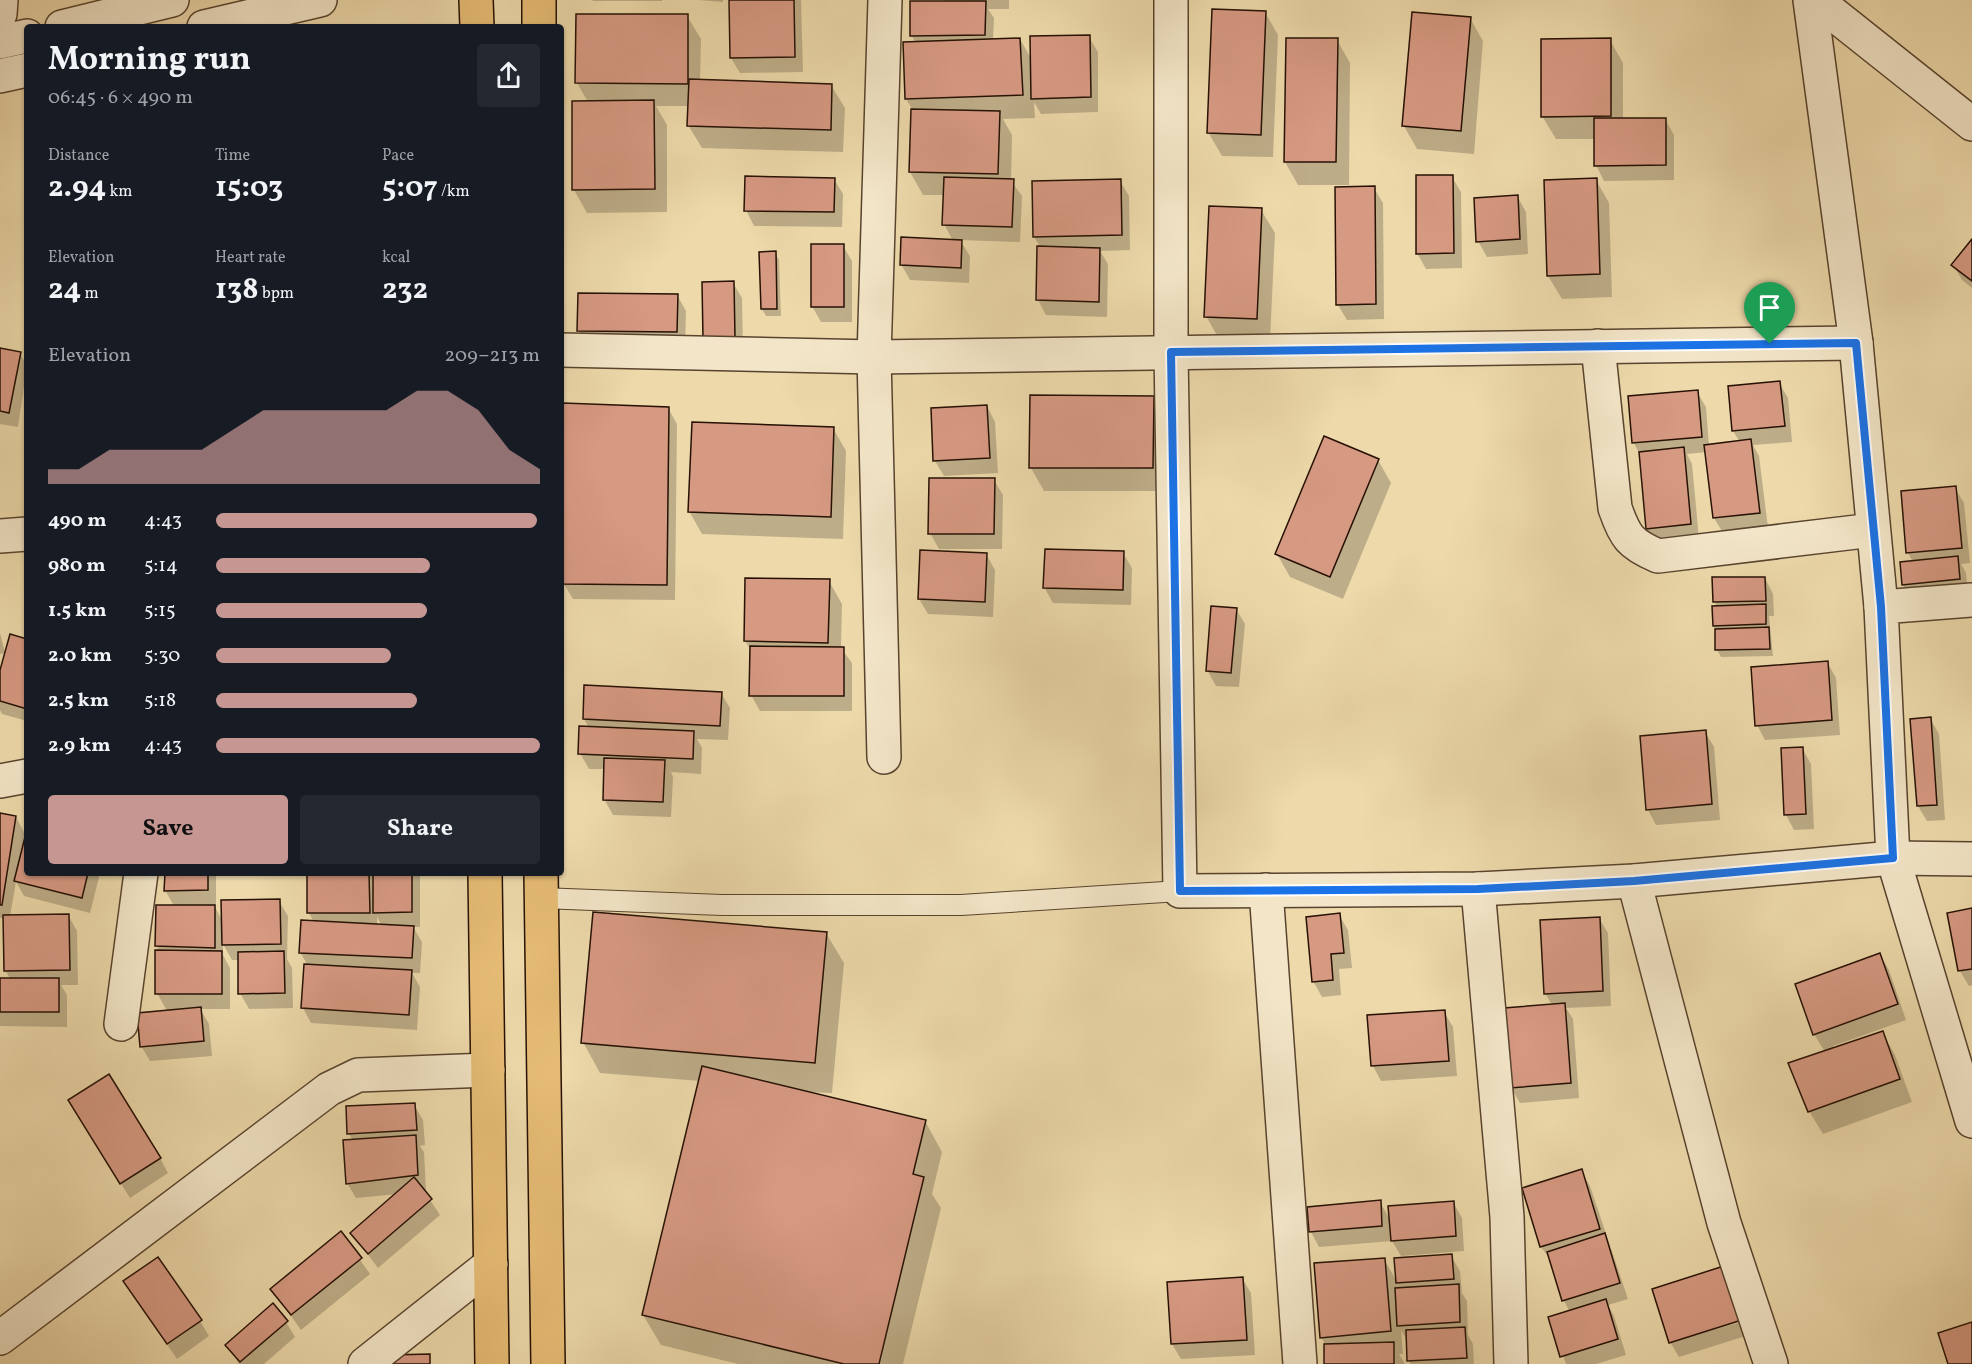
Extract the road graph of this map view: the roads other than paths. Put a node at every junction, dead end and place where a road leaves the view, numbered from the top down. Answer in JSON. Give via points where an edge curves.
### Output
{"nodes":[{"id":1,"x":2,"y":0,"type":"edge"},
{"id":2,"x":172,"y":0,"type":"edge"},
{"id":3,"x":320,"y":0,"type":"edge"},
{"id":4,"x":476,"y":0,"type":"edge"},
{"id":5,"x":539,"y":0,"type":"edge"},
{"id":6,"x":885,"y":0,"type":"edge"},
{"id":7,"x":1171,"y":0,"type":"edge"},
{"id":8,"x":1810,"y":0,"type":"edge"},
{"id":9,"x":1816,"y":0,"type":"edge"},
{"id":10,"x":0,"y":14,"type":"edge"},
{"id":11,"x":74,"y":24,"type":"edge"},
{"id":12,"x":217,"y":24,"type":"edge"},
{"id":13,"x":477,"y":24,"type":"edge"},
{"id":14,"x":539,"y":24,"type":"edge"},
{"id":15,"x":24,"y":37,"type":"edge"},
{"id":16,"x":0,"y":42,"type":"edge"},
{"id":17,"x":24,"y":71,"type":"edge"},
{"id":18,"x":0,"y":76,"type":"edge"},
{"id":19,"x":1972,"y":124,"type":"edge"},
{"id":20,"x":1856,"y":343,"type":"junction"},
{"id":21,"x":1598,"y":346,"type":"junction"},
{"id":22,"x":564,"y":350,"type":"edge"},
{"id":23,"x":1171,"y":352,"type":"junction"},
{"id":24,"x":874,"y":357,"type":"junction"},
{"id":25,"x":1873,"y":530,"type":"junction"},
{"id":26,"x":24,"y":534,"type":"edge"},
{"id":27,"x":0,"y":536,"type":"edge"},
{"id":28,"x":1972,"y":600,"type":"edge"},
{"id":29,"x":1881,"y":607,"type":"junction"},
{"id":30,"x":884,"y":757,"type":"dead end"},
{"id":31,"x":24,"y":777,"type":"edge"},
{"id":32,"x":0,"y":781,"type":"edge"},
{"id":33,"x":1893,"y":858,"type":"junction"},
{"id":34,"x":1972,"y":859,"type":"edge"},
{"id":35,"x":141,"y":876,"type":"edge"},
{"id":36,"x":485,"y":876,"type":"edge"},
{"id":37,"x":1634,"y":881,"type":"junction"},
{"id":38,"x":541,"y":886,"type":"edge"},
{"id":39,"x":1478,"y":889,"type":"junction"},
{"id":40,"x":1266,"y":890,"type":"junction"},
{"id":41,"x":1180,"y":891,"type":"junction"},
{"id":42,"x":121,"y":1024,"type":"dead end"},
{"id":43,"x":488,"y":1070,"type":"junction"},
{"id":44,"x":1972,"y":1120,"type":"edge"},
{"id":45,"x":491,"y":1264,"type":"junction"},
{"id":46,"x":0,"y":1338,"type":"edge"},
{"id":47,"x":365,"y":1364,"type":"edge"},
{"id":48,"x":492,"y":1364,"type":"edge"},
{"id":49,"x":548,"y":1364,"type":"edge"},
{"id":50,"x":1300,"y":1364,"type":"edge"},
{"id":51,"x":1511,"y":1364,"type":"edge"},
{"id":52,"x":1771,"y":1364,"type":"edge"}],
"edges":[{"from":1,"to":10,"type":"street"},
{"from":2,"to":11,"type":"street"},
{"from":3,"to":12,"type":"street"},
{"from":4,"to":13,"type":"main road"},
{"from":5,"to":14,"type":"main road"},
{"from":6,"to":24,"type":"street"},
{"from":7,"to":23,"type":"street"},
{"from":8,"to":20,"type":"street"},
{"from":9,"to":19,"type":"street"},
{"from":15,"to":16,"type":"street"},
{"from":17,"to":18,"type":"street"},
{"from":20,"to":21,"type":"street"},
{"from":20,"to":25,"type":"street"},
{"from":21,"to":23,"type":"street"},
{"from":21,"to":25,"type":"street","via":[[1615,508],[1623,531],[1636,547],[1658,556]]},
{"from":22,"to":24,"type":"street"},
{"from":23,"to":24,"type":"street"},
{"from":23,"to":41,"type":"street"},
{"from":24,"to":30,"type":"street"},
{"from":25,"to":29,"type":"street"},
{"from":26,"to":27,"type":"street"},
{"from":28,"to":29,"type":"street"},
{"from":29,"to":33,"type":"street"},
{"from":31,"to":32,"type":"street"},
{"from":33,"to":34,"type":"street"},
{"from":33,"to":37,"type":"street"},
{"from":33,"to":44,"type":"street"},
{"from":35,"to":42,"type":"street"},
{"from":36,"to":43,"type":"main road"},
{"from":37,"to":39,"type":"street"},
{"from":37,"to":52,"type":"street","via":[[1724,1223]]},
{"from":38,"to":41,"type":"lane","via":[[722,905],[961,905]]},
{"from":38,"to":49,"type":"main road"},
{"from":39,"to":40,"type":"street"},
{"from":39,"to":51,"type":"street","via":[[1507,1217]]},
{"from":40,"to":41,"type":"street"},
{"from":40,"to":50,"type":"street"},
{"from":43,"to":45,"type":"main road"},
{"from":43,"to":46,"type":"street","via":[[358,1075],[329,1089]]},
{"from":45,"to":47,"type":"street"},
{"from":45,"to":48,"type":"main road"}]}
